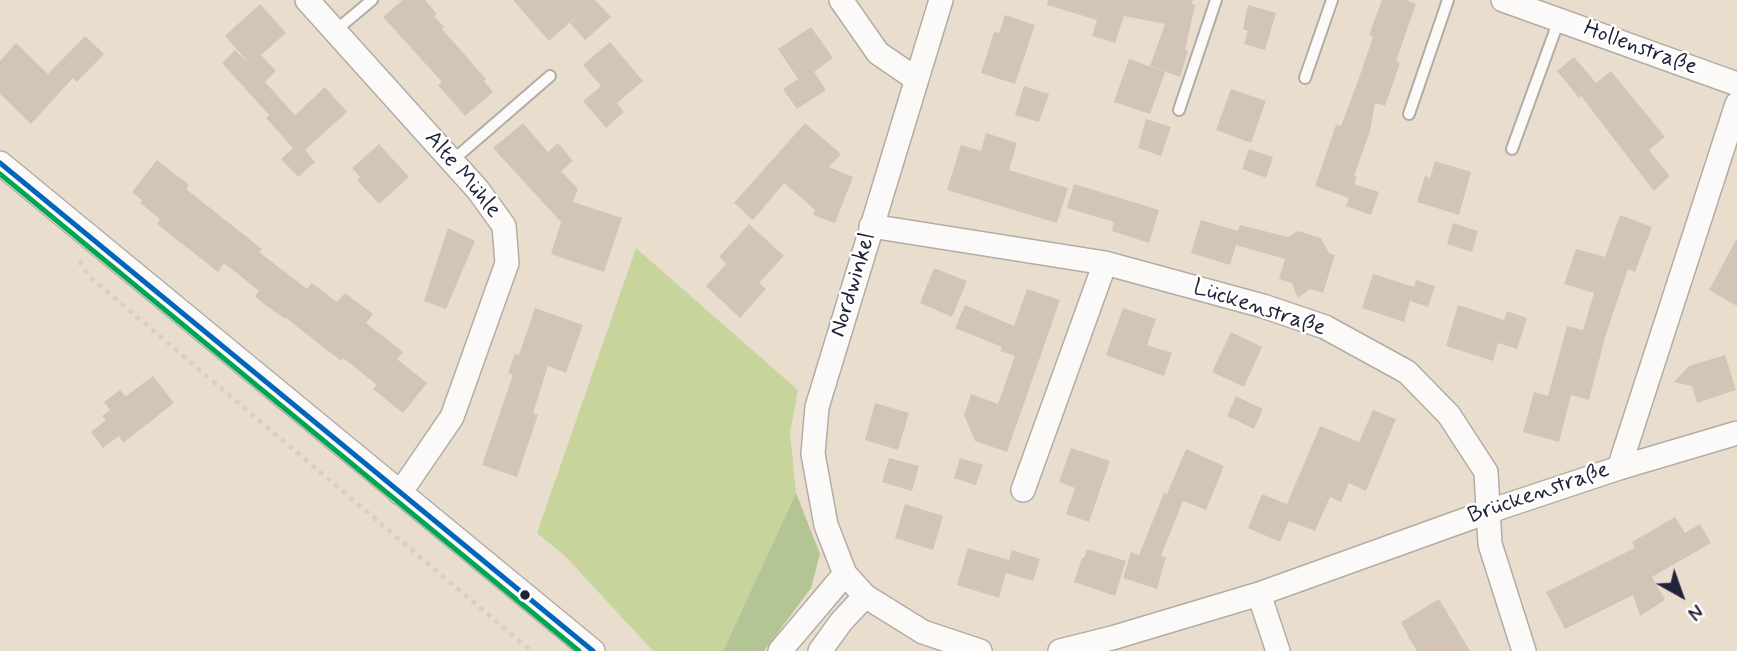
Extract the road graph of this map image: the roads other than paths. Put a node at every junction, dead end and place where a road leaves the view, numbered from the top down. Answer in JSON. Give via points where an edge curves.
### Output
{"nodes":[{"id":1,"x":307,"y":0,"type":"edge"},
{"id":2,"x":372,"y":0,"type":"edge"},
{"id":3,"x":841,"y":0,"type":"edge"},
{"id":4,"x":941,"y":0,"type":"edge"},
{"id":5,"x":1216,"y":0,"type":"edge"},
{"id":6,"x":1332,"y":0,"type":"edge"},
{"id":7,"x":1448,"y":0,"type":"edge"},
{"id":8,"x":1503,"y":0,"type":"edge"},
{"id":9,"x":1559,"y":20,"type":"junction"},
{"id":10,"x":335,"y":31,"type":"junction"},
{"id":11,"x":550,"y":76,"type":"dead end"},
{"id":12,"x":1306,"y":78,"type":"dead end"},
{"id":13,"x":916,"y":79,"type":"junction"},
{"id":14,"x":1737,"y":84,"type":"edge"},
{"id":15,"x":1737,"y":104,"type":"edge"},
{"id":16,"x":1179,"y":110,"type":"dead end"},
{"id":17,"x":1409,"y":114,"type":"dead end"},
{"id":18,"x":1512,"y":149,"type":"dead end"},
{"id":19,"x":452,"y":161,"type":"junction"},
{"id":20,"x":0,"y":163,"type":"edge"},
{"id":21,"x":872,"y":226,"type":"junction"},
{"id":22,"x":1105,"y":263,"type":"junction"},
{"id":23,"x":1737,"y":433,"type":"edge"},
{"id":24,"x":1619,"y":468,"type":"junction"},
{"id":25,"x":1023,"y":490,"type":"dead end"},
{"id":26,"x":400,"y":494,"type":"junction"},
{"id":27,"x":1487,"y":512,"type":"junction"},
{"id":28,"x":845,"y":574,"type":"junction"},
{"id":29,"x":1259,"y":594,"type":"junction"},
{"id":30,"x":865,"y":596,"type":"junction"},
{"id":31,"x":593,"y":651,"type":"edge"},
{"id":32,"x":780,"y":651,"type":"edge"},
{"id":33,"x":820,"y":651,"type":"edge"},
{"id":34,"x":980,"y":651,"type":"edge"},
{"id":35,"x":1060,"y":651,"type":"edge"},
{"id":36,"x":1279,"y":651,"type":"edge"},
{"id":37,"x":1524,"y":651,"type":"edge"}],
"edges":[{"from":1,"to":10,"type":"street","name":"Alte Mühle"},
{"from":2,"to":10,"type":"lane"},
{"from":3,"to":13,"type":"street","via":[[878,53]]},
{"from":4,"to":13,"type":"street","name":"Nordwinkel"},
{"from":5,"to":16,"type":"lane"},
{"from":6,"to":12,"type":"lane"},
{"from":7,"to":17,"type":"lane"},
{"from":8,"to":9,"type":"street","name":"Hollenstraße"},
{"from":9,"to":14,"type":"street","name":"Hollenstraße"},
{"from":9,"to":18,"type":"lane"},
{"from":10,"to":19,"type":"street","name":"Alte Mühle"},
{"from":11,"to":19,"type":"lane"},
{"from":13,"to":21,"type":"street","name":"Nordwinkel"},
{"from":15,"to":24,"type":"street","name":"Brückenstraße"},
{"from":19,"to":26,"type":"street","name":"Alte Mühle","via":[[504,226],[507,262],[452,417]]},
{"from":20,"to":26,"type":"street"},
{"from":21,"to":22,"type":"street","name":"Lückenstraße"},
{"from":21,"to":28,"type":"street","name":"Nordwinkel","via":[[817,407],[813,454],[826,526]]},
{"from":22,"to":25,"type":"street"},
{"from":22,"to":27,"type":"street","name":"Lückenstraße","via":[[1325,327],[1407,372],[1449,415],[1486,472]]},
{"from":23,"to":24,"type":"street"},
{"from":24,"to":27,"type":"street","name":"Brückenstraße"},
{"from":26,"to":31,"type":"street"},
{"from":27,"to":29,"type":"street","name":"Brückenstraße"},
{"from":27,"to":37,"type":"street","name":"Lückenstraße","via":[[1490,544]]},
{"from":28,"to":30,"type":"street"},
{"from":28,"to":32,"type":"street"},
{"from":29,"to":35,"type":"street","name":"Brückenstraße"},
{"from":29,"to":36,"type":"street"},
{"from":30,"to":33,"type":"street"},
{"from":30,"to":34,"type":"street","via":[[923,632]]}]}
